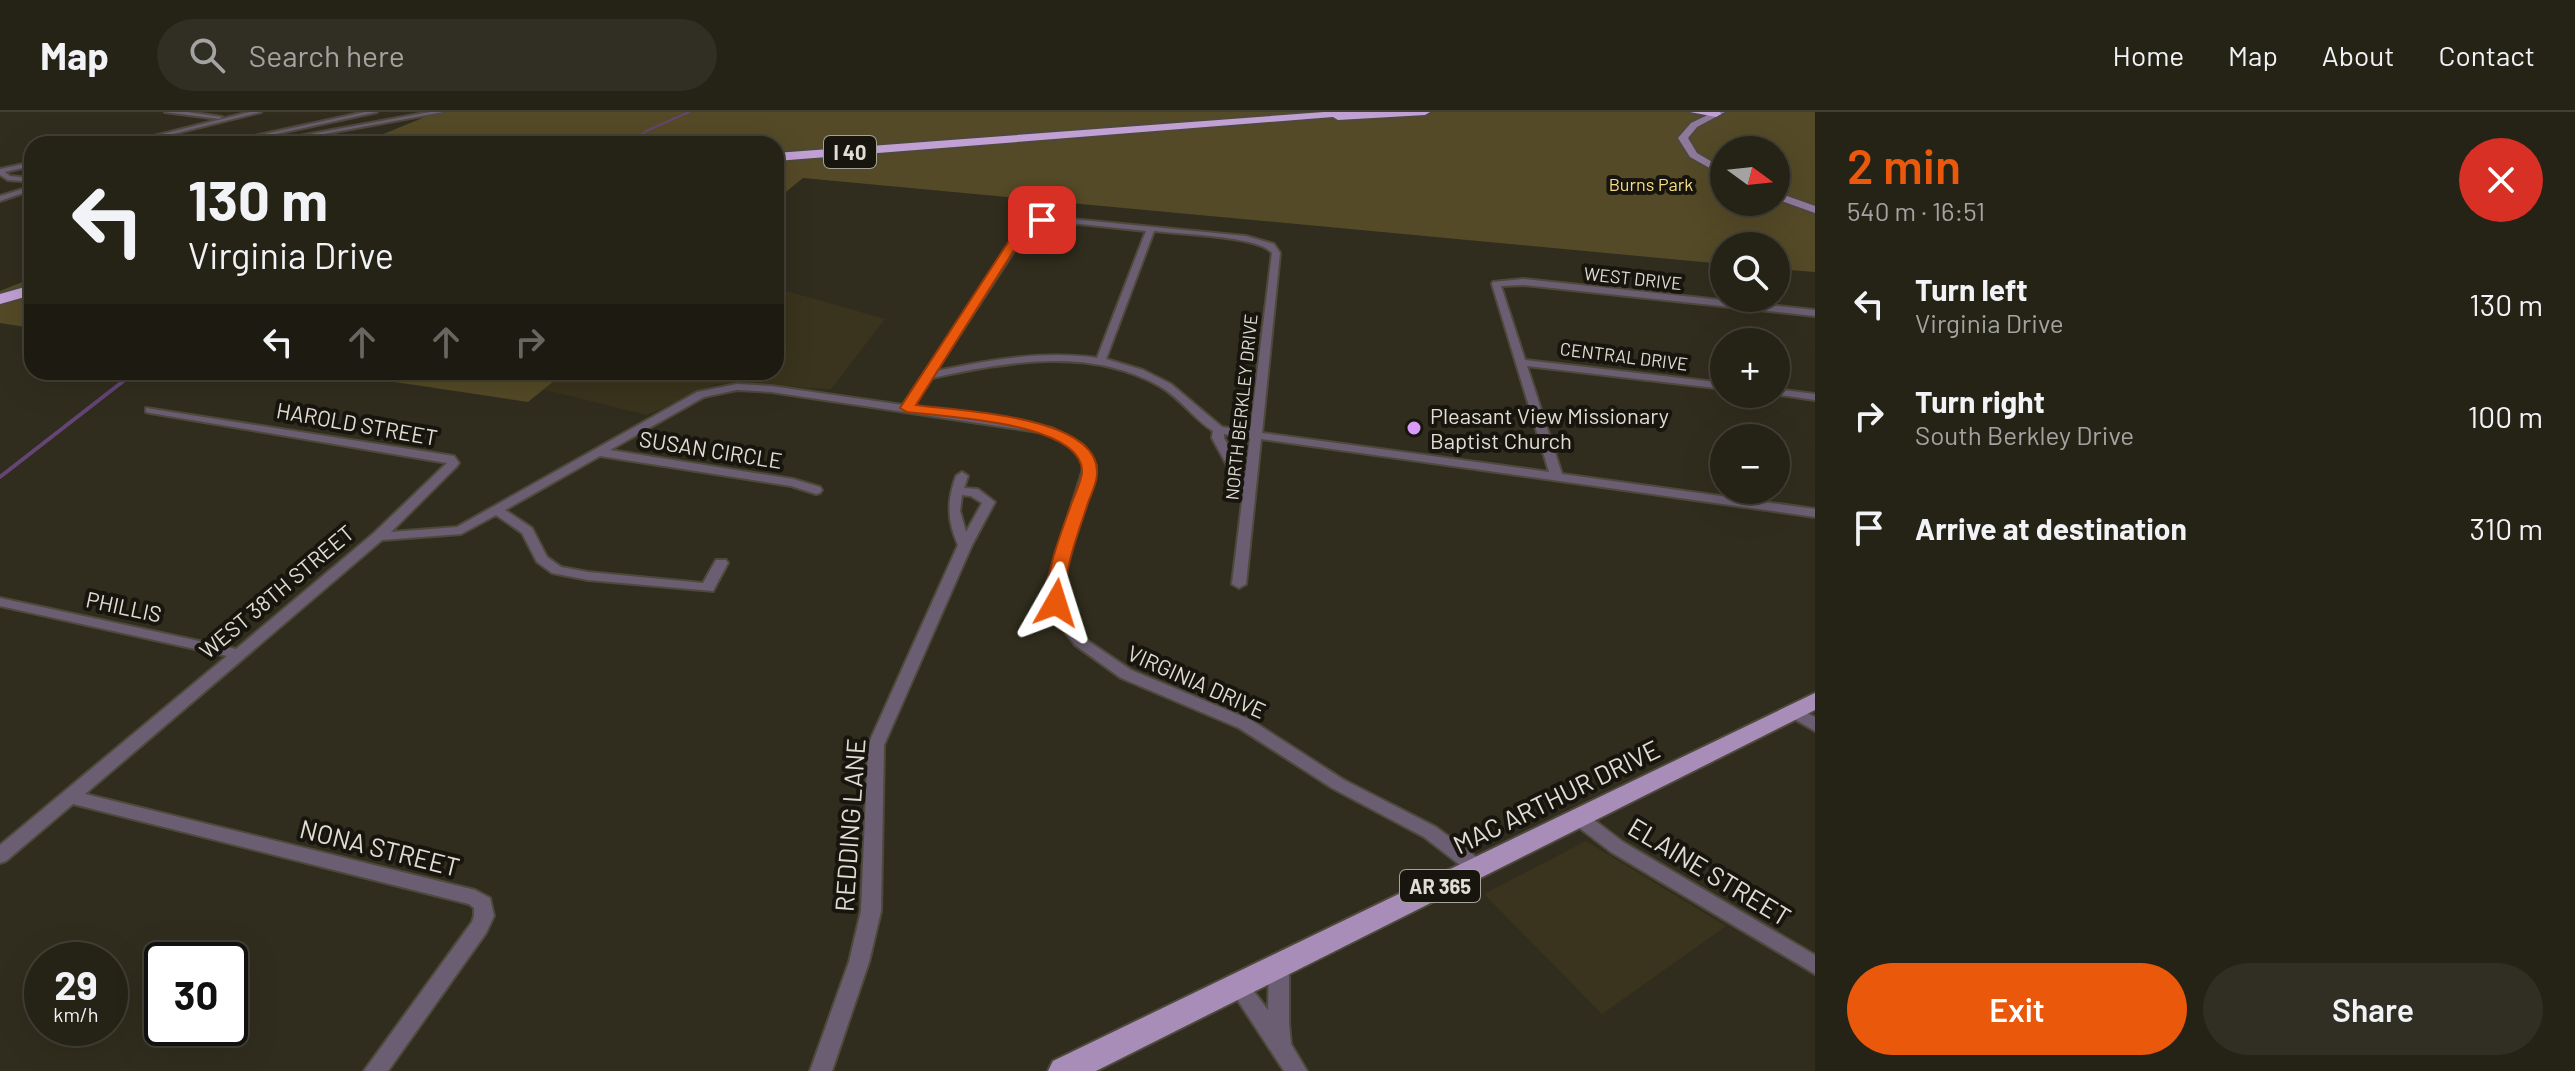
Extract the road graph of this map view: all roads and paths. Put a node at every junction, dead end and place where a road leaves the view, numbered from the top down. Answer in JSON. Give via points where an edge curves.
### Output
{"nodes":[{"id":1,"x":168,"y":112,"type":"edge"},
{"id":2,"x":258,"y":112,"type":"edge"},
{"id":3,"x":374,"y":112,"type":"edge"},
{"id":4,"x":440,"y":112,"type":"edge"},
{"id":5,"x":1354,"y":112,"type":"edge"},
{"id":6,"x":1425,"y":112,"type":"edge"},
{"id":7,"x":1709,"y":113,"type":"edge"},
{"id":8,"x":232,"y":118,"type":"junction"},
{"id":9,"x":1299,"y":118,"type":"junction"},
{"id":10,"x":910,"y":134,"type":"dead end"},
{"id":11,"x":158,"y":136,"type":"edge"},
{"id":12,"x":259,"y":136,"type":"edge"},
{"id":13,"x":304,"y":136,"type":"edge"},
{"id":14,"x":784,"y":144,"type":"edge"},
{"id":15,"x":784,"y":156,"type":"edge"},
{"id":16,"x":1710,"y":165,"type":"edge"},
{"id":17,"x":24,"y":166,"type":"edge"},
{"id":18,"x":0,"y":172,"type":"edge"},
{"id":19,"x":24,"y":179,"type":"edge"},
{"id":20,"x":24,"y":191,"type":"edge"},
{"id":21,"x":0,"y":199,"type":"edge"},
{"id":22,"x":1790,"y":200,"type":"edge"},
{"id":23,"x":1815,"y":210,"type":"edge"},
{"id":24,"x":1151,"y":228,"type":"junction"},
{"id":25,"x":24,"y":278,"type":"edge"},
{"id":26,"x":0,"y":285,"type":"edge"},
{"id":27,"x":24,"y":292,"type":"edge"},
{"id":28,"x":0,"y":299,"type":"edge"},
{"id":29,"x":1815,"y":313,"type":"edge"},
{"id":30,"x":1100,"y":362,"type":"junction"},
{"id":31,"x":1520,"y":362,"type":"junction"},
{"id":32,"x":927,"y":376,"type":"junction"},
{"id":33,"x":1710,"y":384,"type":"edge"},
{"id":34,"x":1790,"y":394,"type":"edge"},
{"id":35,"x":1815,"y":397,"type":"edge"},
{"id":36,"x":907,"y":408,"type":"junction"},
{"id":37,"x":150,"y":410,"type":"dead end"},
{"id":38,"x":663,"y":414,"type":"joint"},
{"id":39,"x":1219,"y":430,"type":"junction"},
{"id":40,"x":1255,"y":436,"type":"junction"},
{"id":41,"x":598,"y":452,"type":"junction"},
{"id":42,"x":1557,"y":478,"type":"junction"},
{"id":43,"x":816,"y":490,"type":"dead end"},
{"id":44,"x":1249,"y":496,"type":"junction"},
{"id":45,"x":497,"y":510,"type":"junction"},
{"id":46,"x":1815,"y":513,"type":"edge"},
{"id":47,"x":379,"y":536,"type":"junction"},
{"id":48,"x":965,"y":545,"type":"junction"},
{"id":49,"x":721,"y":563,"type":"dead end"},
{"id":50,"x":1239,"y":584,"type":"dead end"},
{"id":51,"x":0,"y":602,"type":"edge"},
{"id":52,"x":239,"y":654,"type":"junction"},
{"id":53,"x":1808,"y":713,"type":"edge"},
{"id":54,"x":70,"y":797,"type":"junction"},
{"id":55,"x":1579,"y":818,"type":"junction"},
{"id":56,"x":0,"y":856,"type":"edge"},
{"id":57,"x":1476,"y":867,"type":"junction"},
{"id":58,"x":1815,"y":965,"type":"edge"},
{"id":59,"x":1279,"y":967,"type":"junction"},
{"id":60,"x":1239,"y":987,"type":"junction"},
{"id":61,"x":1281,"y":1047,"type":"junction"},
{"id":62,"x":376,"y":1070,"type":"edge"},
{"id":63,"x":821,"y":1071,"type":"edge"},
{"id":64,"x":1064,"y":1071,"type":"edge"},
{"id":65,"x":1296,"y":1071,"type":"edge"}],
"edges":[{"from":1,"to":8,"type":"street"},
{"from":2,"to":8,"type":"street"},
{"from":3,"to":12,"type":"street"},
{"from":4,"to":13,"type":"street"},
{"from":5,"to":9,"type":"highway","number":"I 40"},
{"from":6,"to":9,"type":"highway"},
{"from":7,"to":16,"type":"street","via":[[1684,133],[1683,143]]},
{"from":8,"to":11,"type":"street"},
{"from":9,"to":15,"type":"highway","number":"I 40"},
{"from":10,"to":14,"type":"highway","number":"I 40"},
{"from":17,"to":18,"type":"street"},
{"from":18,"to":19,"type":"street"},
{"from":20,"to":21,"type":"street"},
{"from":22,"to":23,"type":"street"},
{"from":24,"to":30,"type":"street"},
{"from":24,"to":32,"type":"street","via":[[1045,220],[1024,226]]},
{"from":24,"to":40,"type":"street","name":"NORTH BERKLEY DRIVE","via":[[1262,242],[1276,253]]},
{"from":25,"to":26,"type":"highway"},
{"from":27,"to":28,"type":"highway"},
{"from":29,"to":31,"type":"street","name":"WEST DRIVE","via":[[1523,282],[1496,284]]},
{"from":30,"to":32,"type":"street","via":[[1023,359]]},
{"from":30,"to":39,"type":"street","via":[[1167,385]]},
{"from":31,"to":33,"type":"street","name":"CENTRAL DRIVE"},
{"from":31,"to":42,"type":"street"},
{"from":32,"to":36,"type":"street"},
{"from":34,"to":35,"type":"street"},
{"from":36,"to":38,"type":"street","name":"VIRGINIA DRIVE","via":[[737,387],[701,394]]},
{"from":36,"to":57,"type":"street","name":"VIRGINIA DRIVE","via":[[1037,426],[1076,444],[1088,458],[1090,473],[1054,583],[1060,616],[1080,642],[1126,674],[1245,724],[1338,784],[1430,832]]},
{"from":37,"to":47,"type":"street","name":"HAROLD STREET","via":[[450,459],[452,465]]},
{"from":38,"to":41,"type":"street","name":"WEST 38TH STREET"},
{"from":39,"to":40,"type":"street"},
{"from":39,"to":44,"type":"street","via":[[1218,438]]},
{"from":40,"to":42,"type":"street"},
{"from":40,"to":44,"type":"street","name":"NORTH BERKLEY DRIVE"},
{"from":41,"to":43,"type":"street","name":"SUSAN CIRCLE"},
{"from":41,"to":45,"type":"street","name":"WEST 38TH STREET"},
{"from":42,"to":46,"type":"street"},
{"from":44,"to":50,"type":"street","name":"NORTH BERKLEY DRIVE"},
{"from":45,"to":47,"type":"street","name":"WEST 38TH STREET","via":[[457,531]]},
{"from":45,"to":49,"type":"street","via":[[527,531],[544,562],[567,573],[708,588]]},
{"from":47,"to":52,"type":"street","name":"WEST 38TH STREET"},
{"from":48,"to":48,"type":"street","name":"REDDING LANE","via":[[951,509],[959,483],[989,502]]},
{"from":48,"to":63,"type":"street","name":"REDDING LANE","via":[[876,745],[871,911]]},
{"from":51,"to":52,"type":"street","name":"PHILLIS"},
{"from":52,"to":54,"type":"street","name":"WEST 38TH STREET"},
{"from":53,"to":55,"type":"main road","name":"MAC ARTHUR DRIVE","number":"AR 365"},
{"from":54,"to":56,"type":"street","name":"WEST 38TH STREET"},
{"from":54,"to":62,"type":"street","name":"NONA STREET","via":[[483,904],[479,927]]},
{"from":55,"to":57,"type":"main road","name":"MAC ARTHUR DRIVE","number":"AR 365"},
{"from":55,"to":58,"type":"street","name":"ELAINE STREET","via":[[1617,847]]},
{"from":57,"to":59,"type":"main road","name":"MAC ARTHUR DRIVE","number":"AR 365"},
{"from":59,"to":60,"type":"main road","name":"MAC ARTHUR DRIVE","number":"AR 365"},
{"from":59,"to":61,"type":"street"},
{"from":60,"to":61,"type":"street"},
{"from":60,"to":64,"type":"main road","name":"MAC ARTHUR DRIVE","number":"AR 365"},
{"from":61,"to":65,"type":"street"}]}
